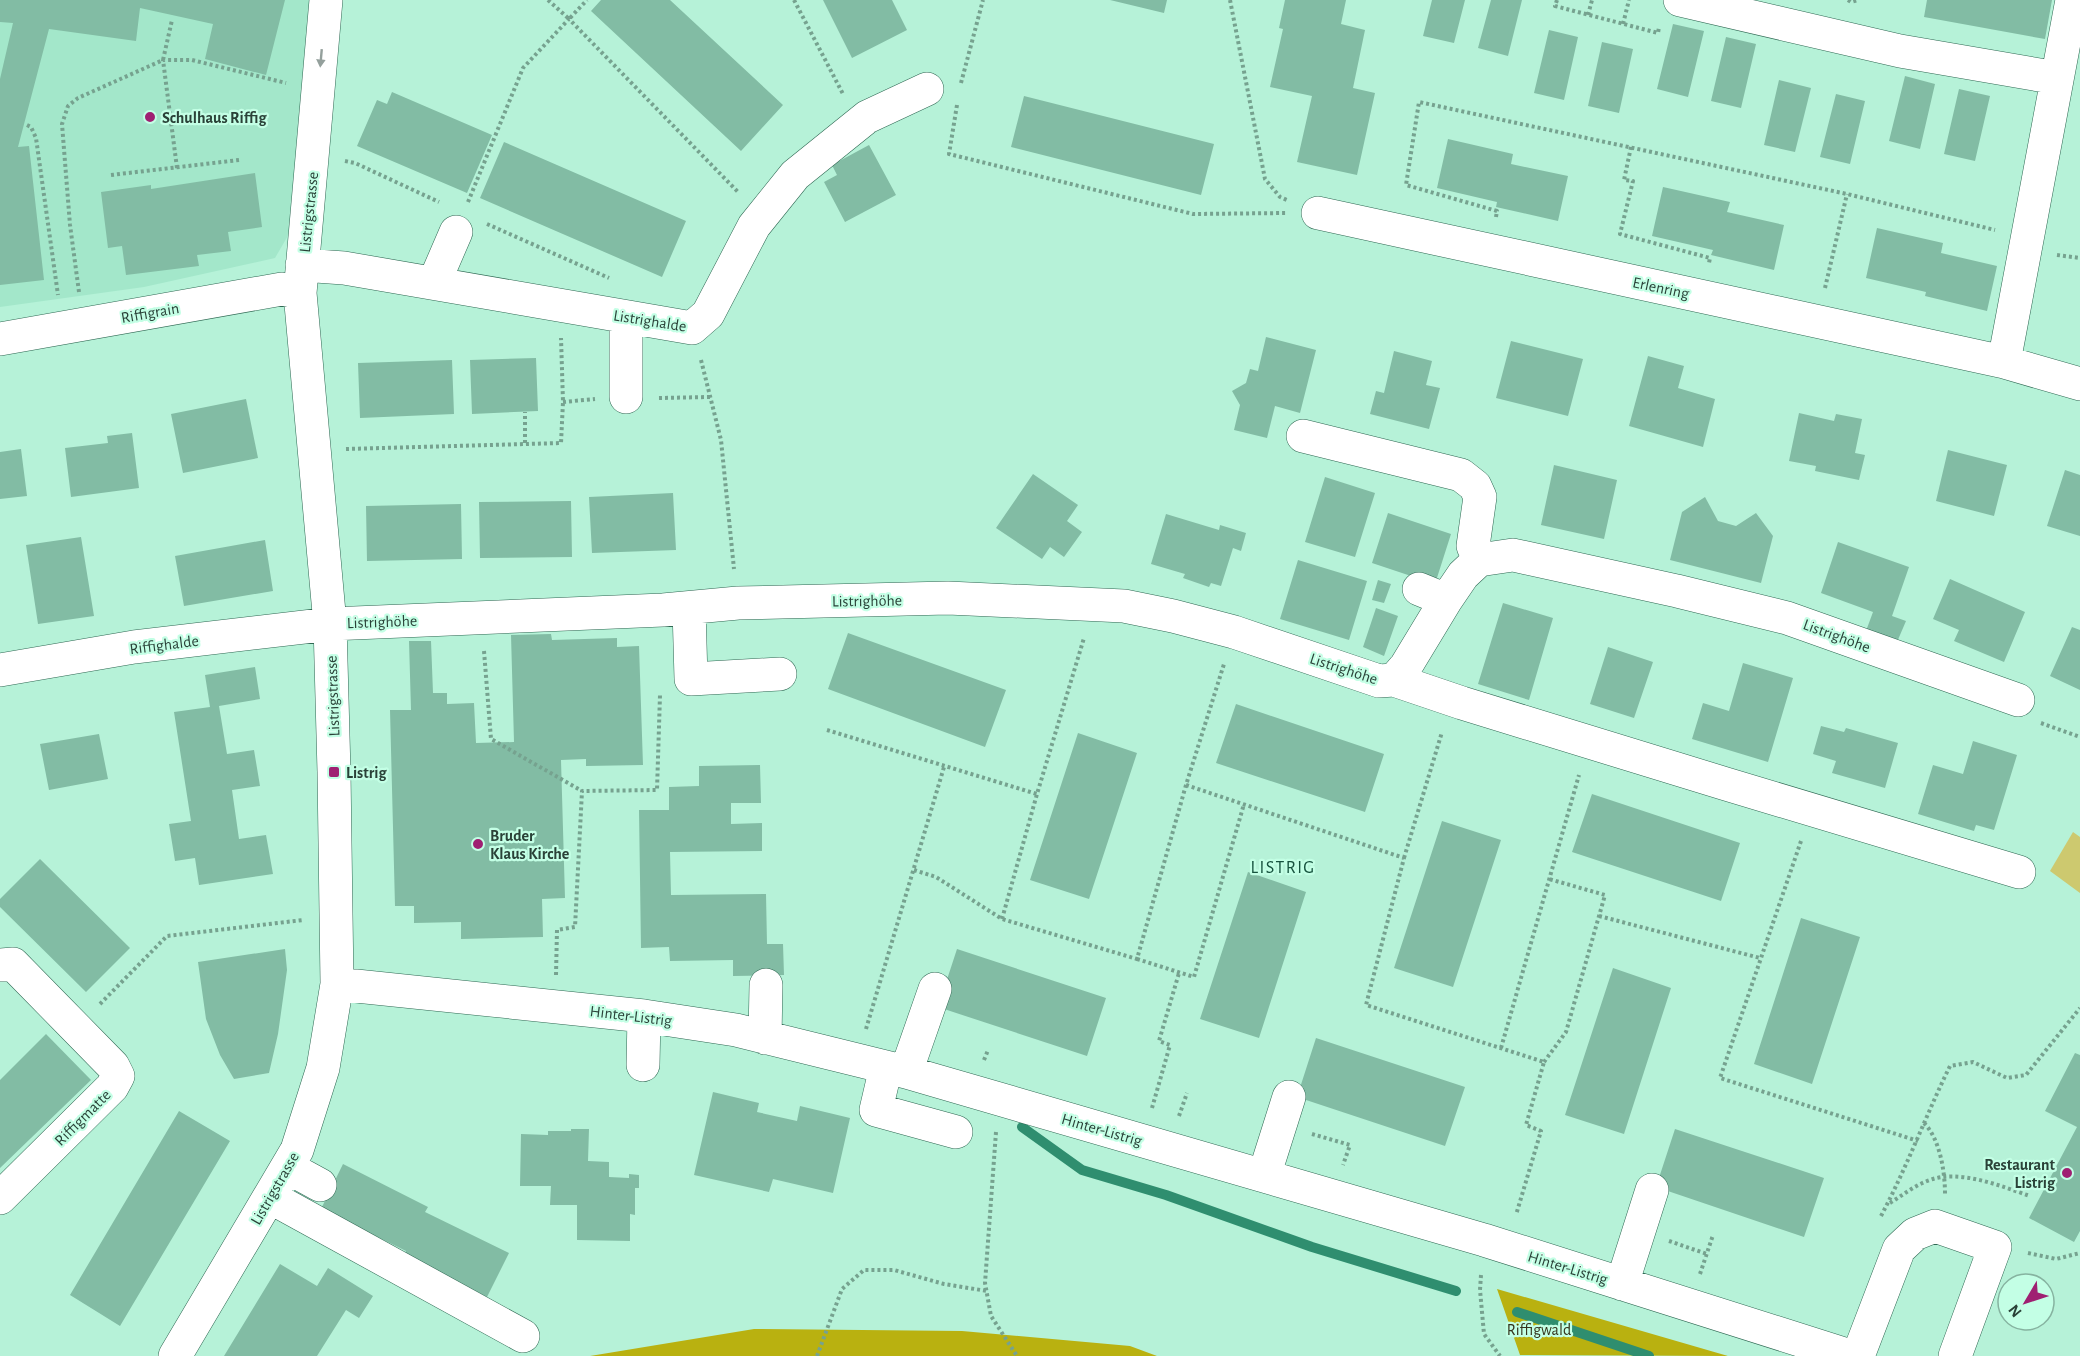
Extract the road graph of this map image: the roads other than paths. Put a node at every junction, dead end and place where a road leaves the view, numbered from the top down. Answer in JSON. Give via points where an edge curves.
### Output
{"nodes":[{"id":1,"x":326,"y":0,"type":"edge"},
{"id":2,"x":2072,"y":0,"type":"edge"},
{"id":3,"x":1670,"y":11,"type":"edge"},
{"id":4,"x":2065,"y":72,"type":"edge"},
{"id":5,"x":927,"y":89,"type":"road end"},
{"id":6,"x":1318,"y":213,"type":"road end"},
{"id":7,"x":469,"y":219,"type":"road end"},
{"id":8,"x":301,"y":279,"type":"junction"},
{"id":9,"x":434,"y":284,"type":"junction"},
{"id":10,"x":626,"y":316,"type":"junction"},
{"id":11,"x":0,"y":339,"type":"edge"},
{"id":12,"x":2004,"y":362,"type":"junction"},
{"id":13,"x":2080,"y":384,"type":"edge"},
{"id":14,"x":626,"y":397,"type":"dead end"},
{"id":15,"x":1303,"y":436,"type":"dead end"},
{"id":16,"x":1479,"y":560,"type":"junction"},
{"id":17,"x":689,"y":608,"type":"junction"},
{"id":18,"x":330,"y":624,"type":"junction"},
{"id":19,"x":0,"y":670,"type":"edge"},
{"id":20,"x":780,"y":674,"type":"dead end"},
{"id":21,"x":1394,"y":680,"type":"junction"},
{"id":22,"x":2029,"y":711,"type":"road end"},
{"id":23,"x":2019,"y":872,"type":"dead end"},
{"id":24,"x":0,"y":965,"type":"edge"},
{"id":25,"x":337,"y":984,"type":"junction"},
{"id":26,"x":766,"y":986,"type":"dead end"},
{"id":27,"x":935,"y":989,"type":"dead end"},
{"id":28,"x":644,"y":1016,"type":"junction"},
{"id":29,"x":765,"y":1038,"type":"junction"},
{"id":30,"x":643,"y":1065,"type":"dead end"},
{"id":31,"x":896,"y":1070,"type":"junction"},
{"id":32,"x":1289,"y":1097,"type":"dead end"},
{"id":33,"x":956,"y":1132,"type":"dead end"},
{"id":34,"x":287,"y":1167,"type":"junction"},
{"id":35,"x":1264,"y":1176,"type":"junction"},
{"id":36,"x":320,"y":1185,"type":"dead end"},
{"id":37,"x":1652,"y":1190,"type":"dead end"},
{"id":38,"x":270,"y":1197,"type":"junction"},
{"id":39,"x":0,"y":1198,"type":"edge"},
{"id":40,"x":1622,"y":1284,"type":"junction"},
{"id":41,"x":523,"y":1336,"type":"dead end"},
{"id":42,"x":175,"y":1356,"type":"edge"},
{"id":43,"x":1850,"y":1356,"type":"edge"},
{"id":44,"x":1858,"y":1356,"type":"edge"},
{"id":45,"x":1955,"y":1356,"type":"edge"}],
"edges":[{"from":1,"to":8,"type":"street","name":"Listrigstrasse","one_way":true},
{"from":2,"to":4,"type":"street"},
{"from":3,"to":4,"type":"street","via":[[1900,51]]},
{"from":4,"to":12,"type":"street","via":[[2027,237]]},
{"from":5,"to":10,"type":"street","name":"Listrighalde","via":[[867,117],[795,175],[754,226],[708,314],[693,328]]},
{"from":6,"to":12,"type":"street","name":"Erlenring"},
{"from":7,"to":9,"type":"street"},
{"from":8,"to":9,"type":"street","name":"Listrighalde","via":[[336,267]]},
{"from":8,"to":11,"type":"street","name":"Riffigrain","via":[[282,289]]},
{"from":8,"to":18,"type":"street","name":"Listrigstrasse"},
{"from":9,"to":10,"type":"street","name":"Listrighalde"},
{"from":10,"to":14,"type":"street"},
{"from":12,"to":13,"type":"street","name":"Erlenring"},
{"from":15,"to":16,"type":"street","via":[[1461,475],[1475,486],[1480,497],[1473,546]]},
{"from":16,"to":21,"type":"street","name":"Listrighöhe","via":[[1432,594],[1406,666]]},
{"from":16,"to":22,"type":"street","name":"Listrighöhe","via":[[1513,555],[1787,618]]},
{"from":17,"to":18,"type":"street","name":"Listrighöhe"},
{"from":17,"to":20,"type":"street","via":[[691,679]]},
{"from":17,"to":21,"type":"street","name":"Listrighöhe","via":[[738,603],[948,598],[1124,606],[1234,632],[1378,681]]},
{"from":18,"to":19,"type":"street","name":"Riffighalde","via":[[134,647]]},
{"from":18,"to":25,"type":"street","name":"Listrigstrasse"},
{"from":21,"to":23,"type":"street","name":"Listrighöhe"},
{"from":24,"to":39,"type":"street","name":"Riffigmatte","via":[[13,964],[113,1065],[118,1076],[112,1087]]},
{"from":25,"to":28,"type":"street","name":"Hinter-Listrig"},
{"from":25,"to":34,"type":"street","name":"Listrigstrasse","via":[[323,1068],[297,1150]]},
{"from":26,"to":29,"type":"street"},
{"from":27,"to":31,"type":"street"},
{"from":28,"to":29,"type":"street","name":"Hinter-Listrig"},
{"from":28,"to":30,"type":"street"},
{"from":29,"to":31,"type":"street","name":"Hinter-Listrig"},
{"from":31,"to":33,"type":"street","via":[[876,1110]]},
{"from":31,"to":35,"type":"street","name":"Hinter-Listrig"},
{"from":32,"to":35,"type":"street"},
{"from":34,"to":36,"type":"street"},
{"from":34,"to":38,"type":"street","name":"Listrigstrasse"},
{"from":35,"to":40,"type":"street","name":"Hinter-Listrig"},
{"from":37,"to":40,"type":"street"},
{"from":38,"to":41,"type":"street"},
{"from":38,"to":42,"type":"street","name":"Listrigstrasse"},
{"from":40,"to":43,"type":"street","name":"Hinter-Listrig"},
{"from":44,"to":45,"type":"street","via":[[1899,1249],[1915,1234],[1935,1226],[1995,1247]]}]}
